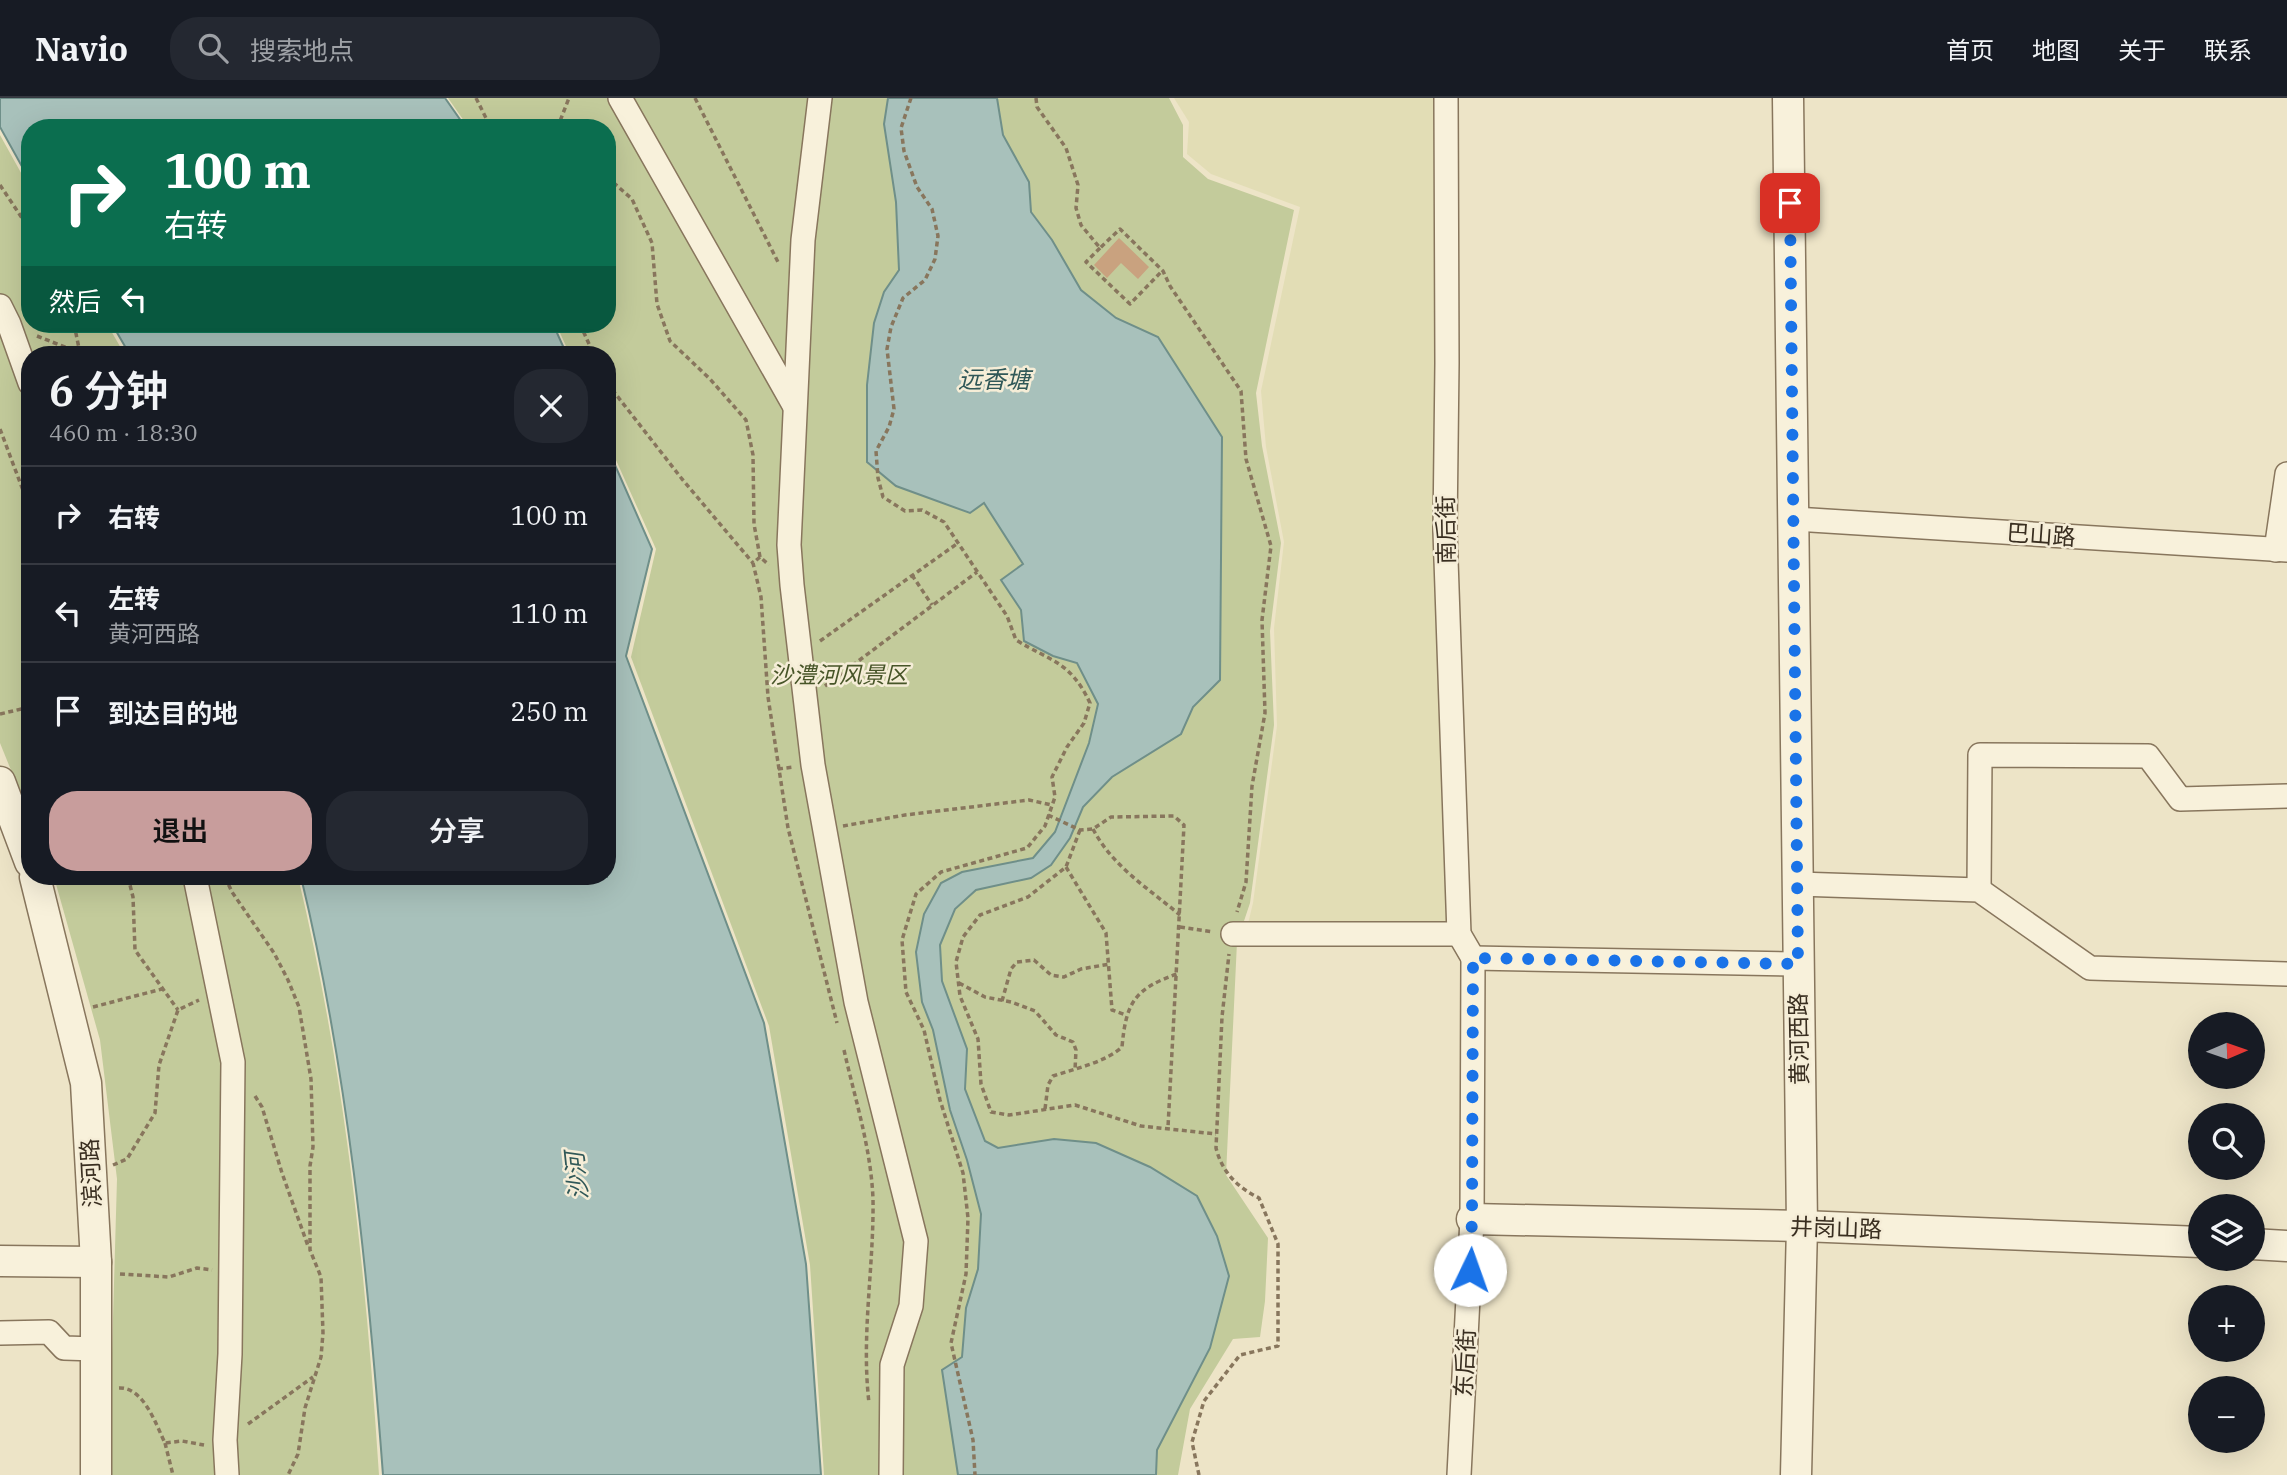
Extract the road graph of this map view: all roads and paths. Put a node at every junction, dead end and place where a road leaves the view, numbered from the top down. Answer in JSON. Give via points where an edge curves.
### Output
{"nodes":[{"id":1,"x":476,"y":98,"type":"edge"},
{"id":2,"x":569,"y":98,"type":"edge"},
{"id":3,"x":620,"y":98,"type":"edge"},
{"id":4,"x":695,"y":98,"type":"edge"},
{"id":5,"x":820,"y":98,"type":"edge"},
{"id":6,"x":911,"y":98,"type":"edge"},
{"id":7,"x":1036,"y":98,"type":"edge"},
{"id":8,"x":1446,"y":98,"type":"edge"},
{"id":9,"x":1788,"y":98,"type":"edge"},
{"id":10,"x":486,"y":119,"type":"edge"},
{"id":11,"x":561,"y":119,"type":"edge"},
{"id":12,"x":0,"y":185,"type":"edge"},
{"id":13,"x":616,"y":185,"type":"edge"},
{"id":14,"x":21,"y":216,"type":"edge"},
{"id":15,"x":1100,"y":248,"type":"junction"},
{"id":16,"x":781,"y":267,"type":"dead end"},
{"id":17,"x":1163,"y":271,"type":"junction"},
{"id":18,"x":4,"y":315,"type":"edge"},
{"id":19,"x":21,"y":324,"type":"edge"},
{"id":20,"x":40,"y":333,"type":"edge"},
{"id":21,"x":65,"y":346,"type":"edge"},
{"id":22,"x":21,"y":359,"type":"edge"},
{"id":23,"x":616,"y":395,"type":"edge"},
{"id":24,"x":794,"y":405,"type":"junction"},
{"id":25,"x":0,"y":429,"type":"edge"},
{"id":26,"x":2287,"y":474,"type":"edge"},
{"id":27,"x":21,"y":485,"type":"edge"},
{"id":28,"x":1795,"y":519,"type":"junction"},
{"id":29,"x":958,"y":543,"type":"junction"},
{"id":30,"x":2282,"y":550,"type":"edge"},
{"id":31,"x":760,"y":557,"type":"junction"},
{"id":32,"x":753,"y":563,"type":"junction"},
{"id":33,"x":977,"y":572,"type":"junction"},
{"id":34,"x":912,"y":575,"type":"junction"},
{"id":35,"x":792,"y":585,"type":"junction"},
{"id":36,"x":932,"y":605,"type":"junction"},
{"id":37,"x":800,"y":655,"type":"junction"},
{"id":38,"x":806,"y":701,"type":"junction"},
{"id":39,"x":21,"y":709,"type":"edge"},
{"id":40,"x":0,"y":714,"type":"edge"},
{"id":41,"x":0,"y":782,"type":"edge"},
{"id":42,"x":2287,"y":796,"type":"edge"},
{"id":43,"x":1052,"y":805,"type":"junction"},
{"id":44,"x":1048,"y":815,"type":"junction"},
{"id":45,"x":825,"y":829,"type":"junction"},
{"id":46,"x":1093,"y":830,"type":"junction"},
{"id":47,"x":1080,"y":831,"type":"junction"},
{"id":48,"x":21,"y":838,"type":"edge"},
{"id":49,"x":1066,"y":867,"type":"junction"},
{"id":50,"x":1798,"y":884,"type":"junction"},
{"id":51,"x":37,"y":885,"type":"edge"},
{"id":52,"x":130,"y":885,"type":"edge"},
{"id":53,"x":197,"y":885,"type":"edge"},
{"id":54,"x":229,"y":885,"type":"edge"},
{"id":55,"x":1979,"y":890,"type":"junction"},
{"id":56,"x":1180,"y":916,"type":"junction"},
{"id":57,"x":1180,"y":927,"type":"junction"},
{"id":58,"x":1233,"y":934,"type":"junction"},
{"id":59,"x":1459,"y":934,"type":"junction"},
{"id":60,"x":1473,"y":958,"type":"junction"},
{"id":61,"x":1110,"y":964,"type":"junction"},
{"id":62,"x":1798,"y":964,"type":"junction"},
{"id":63,"x":1177,"y":974,"type":"junction"},
{"id":64,"x":2287,"y":974,"type":"edge"},
{"id":65,"x":959,"y":983,"type":"junction"},
{"id":66,"x":162,"y":989,"type":"junction"},
{"id":67,"x":217,"y":991,"type":"junction"},
{"id":68,"x":1002,"y":1001,"type":"junction"},
{"id":69,"x":177,"y":1010,"type":"junction"},
{"id":70,"x":69,"y":1013,"type":"junction"},
{"id":71,"x":1126,"y":1015,"type":"junction"},
{"id":72,"x":840,"y":1034,"type":"dead end"},
{"id":73,"x":843,"y":1047,"type":"dead end"},
{"id":74,"x":1075,"y":1070,"type":"junction"},
{"id":75,"x":255,"y":1096,"type":"dead end"},
{"id":76,"x":1045,"y":1110,"type":"junction"},
{"id":77,"x":1168,"y":1128,"type":"junction"},
{"id":78,"x":1216,"y":1134,"type":"junction"},
{"id":79,"x":92,"y":1175,"type":"junction"},
{"id":80,"x":1472,"y":1219,"type":"junction"},
{"id":81,"x":1802,"y":1226,"type":"junction"},
{"id":82,"x":2188,"y":1242,"type":"edge"},
{"id":83,"x":2265,"y":1245,"type":"edge"},
{"id":84,"x":2287,"y":1246,"type":"edge"},
{"id":85,"x":310,"y":1251,"type":"junction"},
{"id":86,"x":0,"y":1261,"type":"edge"},
{"id":87,"x":96,"y":1262,"type":"junction"},
{"id":88,"x":231,"y":1273,"type":"junction"},
{"id":89,"x":0,"y":1333,"type":"edge"},
{"id":90,"x":96,"y":1349,"type":"junction"},
{"id":91,"x":869,"y":1405,"type":"dead end"},
{"id":92,"x":165,"y":1443,"type":"dead end"},
{"id":93,"x":96,"y":1475,"type":"edge"},
{"id":94,"x":173,"y":1475,"type":"edge"},
{"id":95,"x":228,"y":1475,"type":"edge"},
{"id":96,"x":288,"y":1475,"type":"edge"},
{"id":97,"x":891,"y":1475,"type":"edge"},
{"id":98,"x":975,"y":1475,"type":"edge"},
{"id":99,"x":1199,"y":1475,"type":"edge"},
{"id":100,"x":1459,"y":1475,"type":"edge"},
{"id":101,"x":1796,"y":1475,"type":"edge"}],
"edges":[{"from":1,"to":10,"type":"path"},
{"from":2,"to":11,"type":"path"},
{"from":3,"to":24,"type":"street"},
{"from":4,"to":16,"type":"path"},
{"from":5,"to":24,"type":"street","via":[[803,240]]},
{"from":6,"to":29,"type":"path","via":[[901,128],[904,151],[932,209],[938,236],[935,259],[925,280],[903,298],[891,327],[887,349],[894,409],[876,451],[877,478],[883,497],[905,511],[922,510],[944,522]]},
{"from":7,"to":15,"type":"path","via":[[1037,107],[1066,148],[1078,186],[1076,208],[1081,225]]},
{"from":8,"to":59,"type":"street","name":"南后街","via":[[1445,531]]},
{"from":9,"to":28,"type":"street","name":"黄河西路"},
{"from":12,"to":14,"type":"path"},
{"from":13,"to":31,"type":"path","via":[[632,199],[652,243],[657,304],[670,341],[746,420]]},
{"from":15,"to":17,"type":"path","via":[[1120,229]]},
{"from":15,"to":17,"type":"path","via":[[1086,262],[1130,304]]},
{"from":17,"to":58,"type":"path","via":[[1241,391],[1246,459],[1271,546],[1262,620],[1265,713],[1252,786],[1246,882]]},
{"from":18,"to":19,"type":"path"},
{"from":18,"to":22,"type":"street"},
{"from":20,"to":21,"type":"path"},
{"from":23,"to":32,"type":"path"},
{"from":24,"to":35,"type":"street"},
{"from":25,"to":27,"type":"path"},
{"from":26,"to":30,"type":"street"},
{"from":28,"to":30,"type":"street","name":"巴山路"},
{"from":28,"to":50,"type":"street","name":"黄河西路"},
{"from":29,"to":33,"type":"path"},
{"from":29,"to":34,"type":"path"},
{"from":31,"to":32,"type":"path"},
{"from":31,"to":35,"type":"path"},
{"from":32,"to":72,"type":"path","via":[[788,828]]},
{"from":33,"to":36,"type":"path"},
{"from":33,"to":43,"type":"path","via":[[1007,616],[1016,640],[1063,665],[1080,682],[1090,703],[1084,723],[1052,777]]},
{"from":34,"to":36,"type":"path"},
{"from":34,"to":37,"type":"path"},
{"from":35,"to":37,"type":"street"},
{"from":36,"to":38,"type":"path"},
{"from":37,"to":38,"type":"street"},
{"from":38,"to":45,"type":"street"},
{"from":39,"to":40,"type":"path"},
{"from":41,"to":48,"type":"street"},
{"from":42,"to":55,"type":"street","via":[[2180,799],[2148,756],[1980,755]]},
{"from":43,"to":44,"type":"path"},
{"from":43,"to":45,"type":"path","via":[[1029,800]]},
{"from":44,"to":47,"type":"path"},
{"from":44,"to":98,"type":"path","via":[[1027,848],[941,872],[916,894],[902,940],[905,992],[924,1030],[963,1173],[968,1218],[966,1274],[950,1343],[973,1440]]},
{"from":45,"to":97,"type":"street","via":[[856,1002],[916,1241],[911,1306],[892,1365]]},
{"from":46,"to":47,"type":"path"},
{"from":46,"to":56,"type":"path","via":[[1124,869]]},
{"from":46,"to":56,"type":"path","via":[[1111,817],[1174,816],[1184,825]]},
{"from":47,"to":49,"type":"path"},
{"from":49,"to":61,"type":"path","via":[[1106,933]]},
{"from":49,"to":65,"type":"path","via":[[1028,897],[980,915],[963,937],[956,962]]},
{"from":50,"to":55,"type":"street"},
{"from":50,"to":62,"type":"street","name":"黄河西路"},
{"from":51,"to":70,"type":"street","name":"滨河路"},
{"from":52,"to":66,"type":"path","via":[[135,950]]},
{"from":53,"to":67,"type":"street"},
{"from":54,"to":85,"type":"path","via":[[274,953],[299,1007],[311,1079]]},
{"from":55,"to":64,"type":"street","via":[[2090,968]]},
{"from":56,"to":57,"type":"path"},
{"from":57,"to":58,"type":"path"},
{"from":57,"to":63,"type":"path"},
{"from":58,"to":59,"type":"street"},
{"from":58,"to":78,"type":"path"},
{"from":59,"to":60,"type":"street","name":"南后街"},
{"from":60,"to":62,"type":"street"},
{"from":60,"to":80,"type":"street","name":"东后街"},
{"from":61,"to":68,"type":"path","via":[[1082,968],[1064,977],[1051,975],[1034,960],[1017,962]]},
{"from":61,"to":71,"type":"path","via":[[1112,1010]]},
{"from":62,"to":81,"type":"street","name":"黄河西路"},
{"from":63,"to":71,"type":"path","via":[[1157,981],[1131,1002]]},
{"from":63,"to":77,"type":"path"},
{"from":65,"to":68,"type":"path"},
{"from":65,"to":76,"type":"path","via":[[978,1039],[981,1084],[991,1112],[1009,1115]]},
{"from":66,"to":69,"type":"path"},
{"from":66,"to":70,"type":"path"},
{"from":67,"to":69,"type":"path"},
{"from":67,"to":88,"type":"street","via":[[233,1062]]},
{"from":68,"to":74,"type":"path","via":[[1035,1011],[1056,1035],[1073,1042]]},
{"from":69,"to":79,"type":"path","via":[[159,1065],[155,1113],[127,1159]]},
{"from":70,"to":79,"type":"street","name":"滨河路","via":[[86,1083]]},
{"from":71,"to":74,"type":"path","via":[[1122,1046]]},
{"from":73,"to":91,"type":"path","via":[[870,1162],[873,1199],[865,1370]]},
{"from":74,"to":76,"type":"path","via":[[1054,1076]]},
{"from":75,"to":85,"type":"path"},
{"from":76,"to":77,"type":"path","via":[[1075,1105],[1141,1126]]},
{"from":77,"to":78,"type":"path"},
{"from":78,"to":99,"type":"path","via":[[1220,1164],[1240,1189],[1259,1198],[1278,1244],[1278,1346],[1240,1355],[1204,1401],[1192,1442]]},
{"from":79,"to":87,"type":"street","name":"滨河路"},
{"from":80,"to":81,"type":"street","name":"井岗山路"},
{"from":80,"to":100,"type":"street","name":"东后街"},
{"from":81,"to":82,"type":"street","name":"井岗山路"},
{"from":81,"to":101,"type":"street","name":"黄河西路"},
{"from":83,"to":84,"type":"street"},
{"from":85,"to":96,"type":"path","via":[[321,1277],[321,1357],[305,1408],[298,1454]]},
{"from":86,"to":87,"type":"street"},
{"from":87,"to":88,"type":"path","via":[[124,1275],[169,1277],[197,1268]]},
{"from":87,"to":90,"type":"street","name":"滨河路"},
{"from":88,"to":95,"type":"street","via":[[225,1440]]},
{"from":89,"to":90,"type":"street","via":[[50,1332],[64,1348]]},
{"from":90,"to":93,"type":"street","name":"滨河路"},
{"from":92,"to":94,"type":"path"}]}
